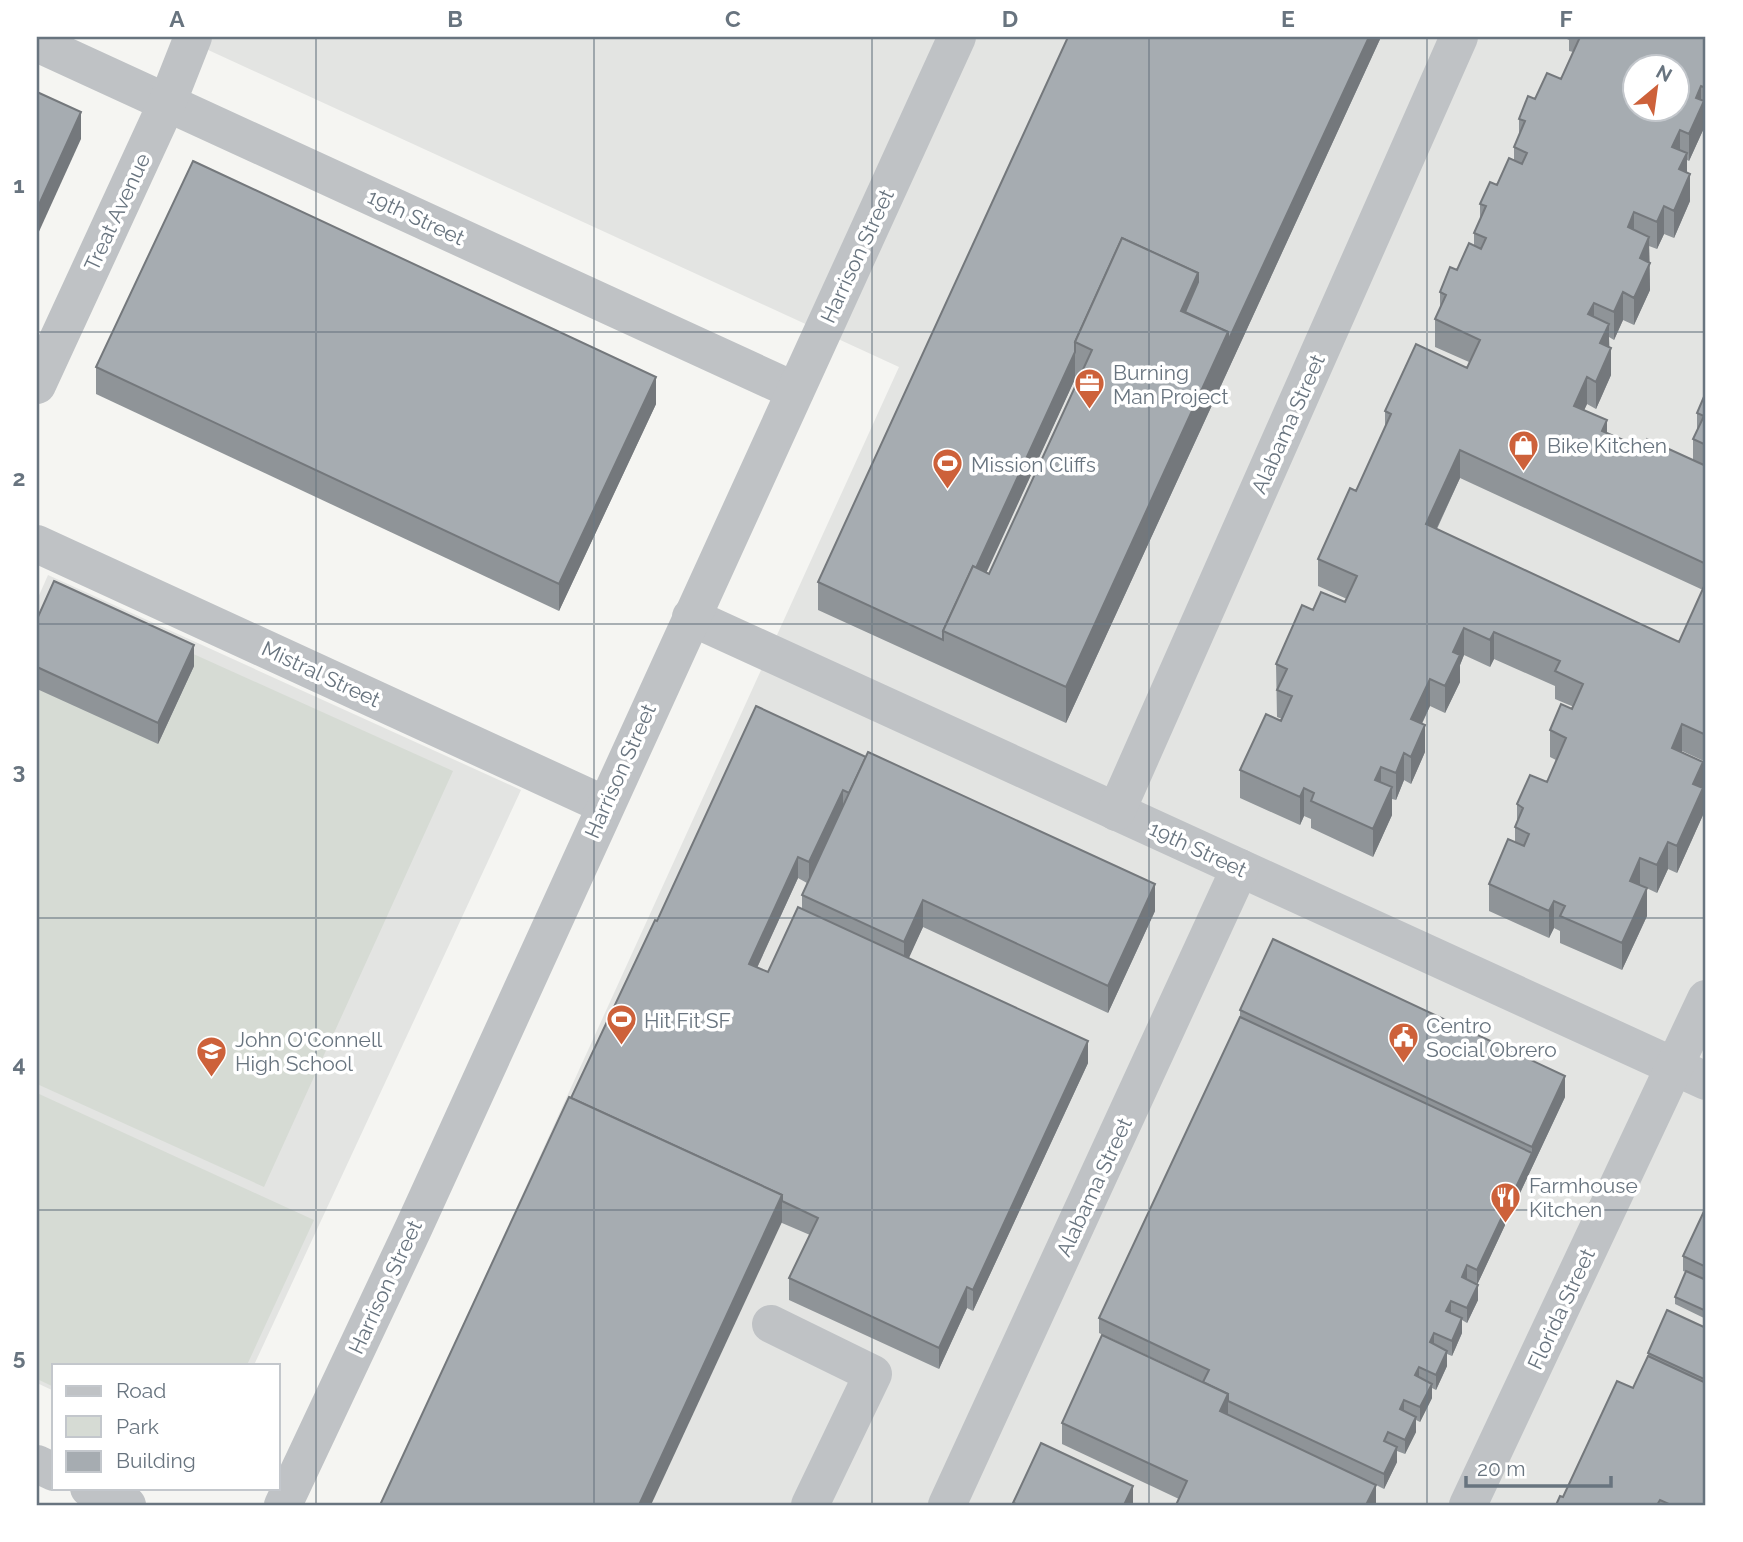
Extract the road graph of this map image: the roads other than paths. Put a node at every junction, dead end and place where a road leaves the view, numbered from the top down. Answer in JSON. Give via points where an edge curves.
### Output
{"nodes":[{"id":1,"x":193,"y":37,"type":"edge"},
{"id":2,"x":957,"y":37,"type":"edge"},
{"id":3,"x":1459,"y":37,"type":"edge"},
{"id":4,"x":37,"y":43,"type":"edge"},
{"id":5,"x":167,"y":103,"type":"junction"},
{"id":6,"x":37,"y":385,"type":"edge"},
{"id":7,"x":795,"y":391,"type":"junction"},
{"id":8,"x":37,"y":544,"type":"edge"},
{"id":9,"x":691,"y":617,"type":"junction"},
{"id":10,"x":605,"y":805,"type":"junction"},
{"id":11,"x":1116,"y":812,"type":"junction"},
{"id":12,"x":1240,"y":869,"type":"junction"},
{"id":13,"x":1706,"y":999,"type":"edge"},
{"id":14,"x":1691,"y":1074,"type":"edge"},
{"id":15,"x":771,"y":1324,"type":"dead end"},
{"id":16,"x":93,"y":1490,"type":"edge"},
{"id":17,"x":127,"y":1505,"type":"edge"},
{"id":18,"x":283,"y":1505,"type":"edge"},
{"id":19,"x":810,"y":1505,"type":"edge"},
{"id":20,"x":947,"y":1505,"type":"edge"},
{"id":21,"x":1468,"y":1505,"type":"edge"}],
"edges":[{"from":1,"to":5,"type":"street","name":"Treat Avenue"},
{"from":2,"to":7,"type":"street","name":"Harrison Street"},
{"from":3,"to":11,"type":"street","name":"Alabama Street"},
{"from":4,"to":5,"type":"street","name":"19th Street"},
{"from":5,"to":6,"type":"street","name":"Treat Avenue"},
{"from":5,"to":7,"type":"street","name":"19th Street"},
{"from":7,"to":9,"type":"street","name":"Harrison Street"},
{"from":8,"to":10,"type":"street","name":"Mistral Street"},
{"from":9,"to":10,"type":"street","name":"Harrison Street"},
{"from":9,"to":11,"type":"street","name":"19th Street"},
{"from":10,"to":18,"type":"street","name":"Harrison Street"},
{"from":11,"to":12,"type":"street","name":"19th Street"},
{"from":12,"to":14,"type":"street","name":"19th Street"},
{"from":12,"to":20,"type":"street","name":"Alabama Street"},
{"from":13,"to":14,"type":"street","name":"Florida Street"},
{"from":14,"to":21,"type":"street","name":"Florida Street"},
{"from":15,"to":19,"type":"street","via":[[873,1374]]},
{"from":16,"to":17,"type":"street"}]}
